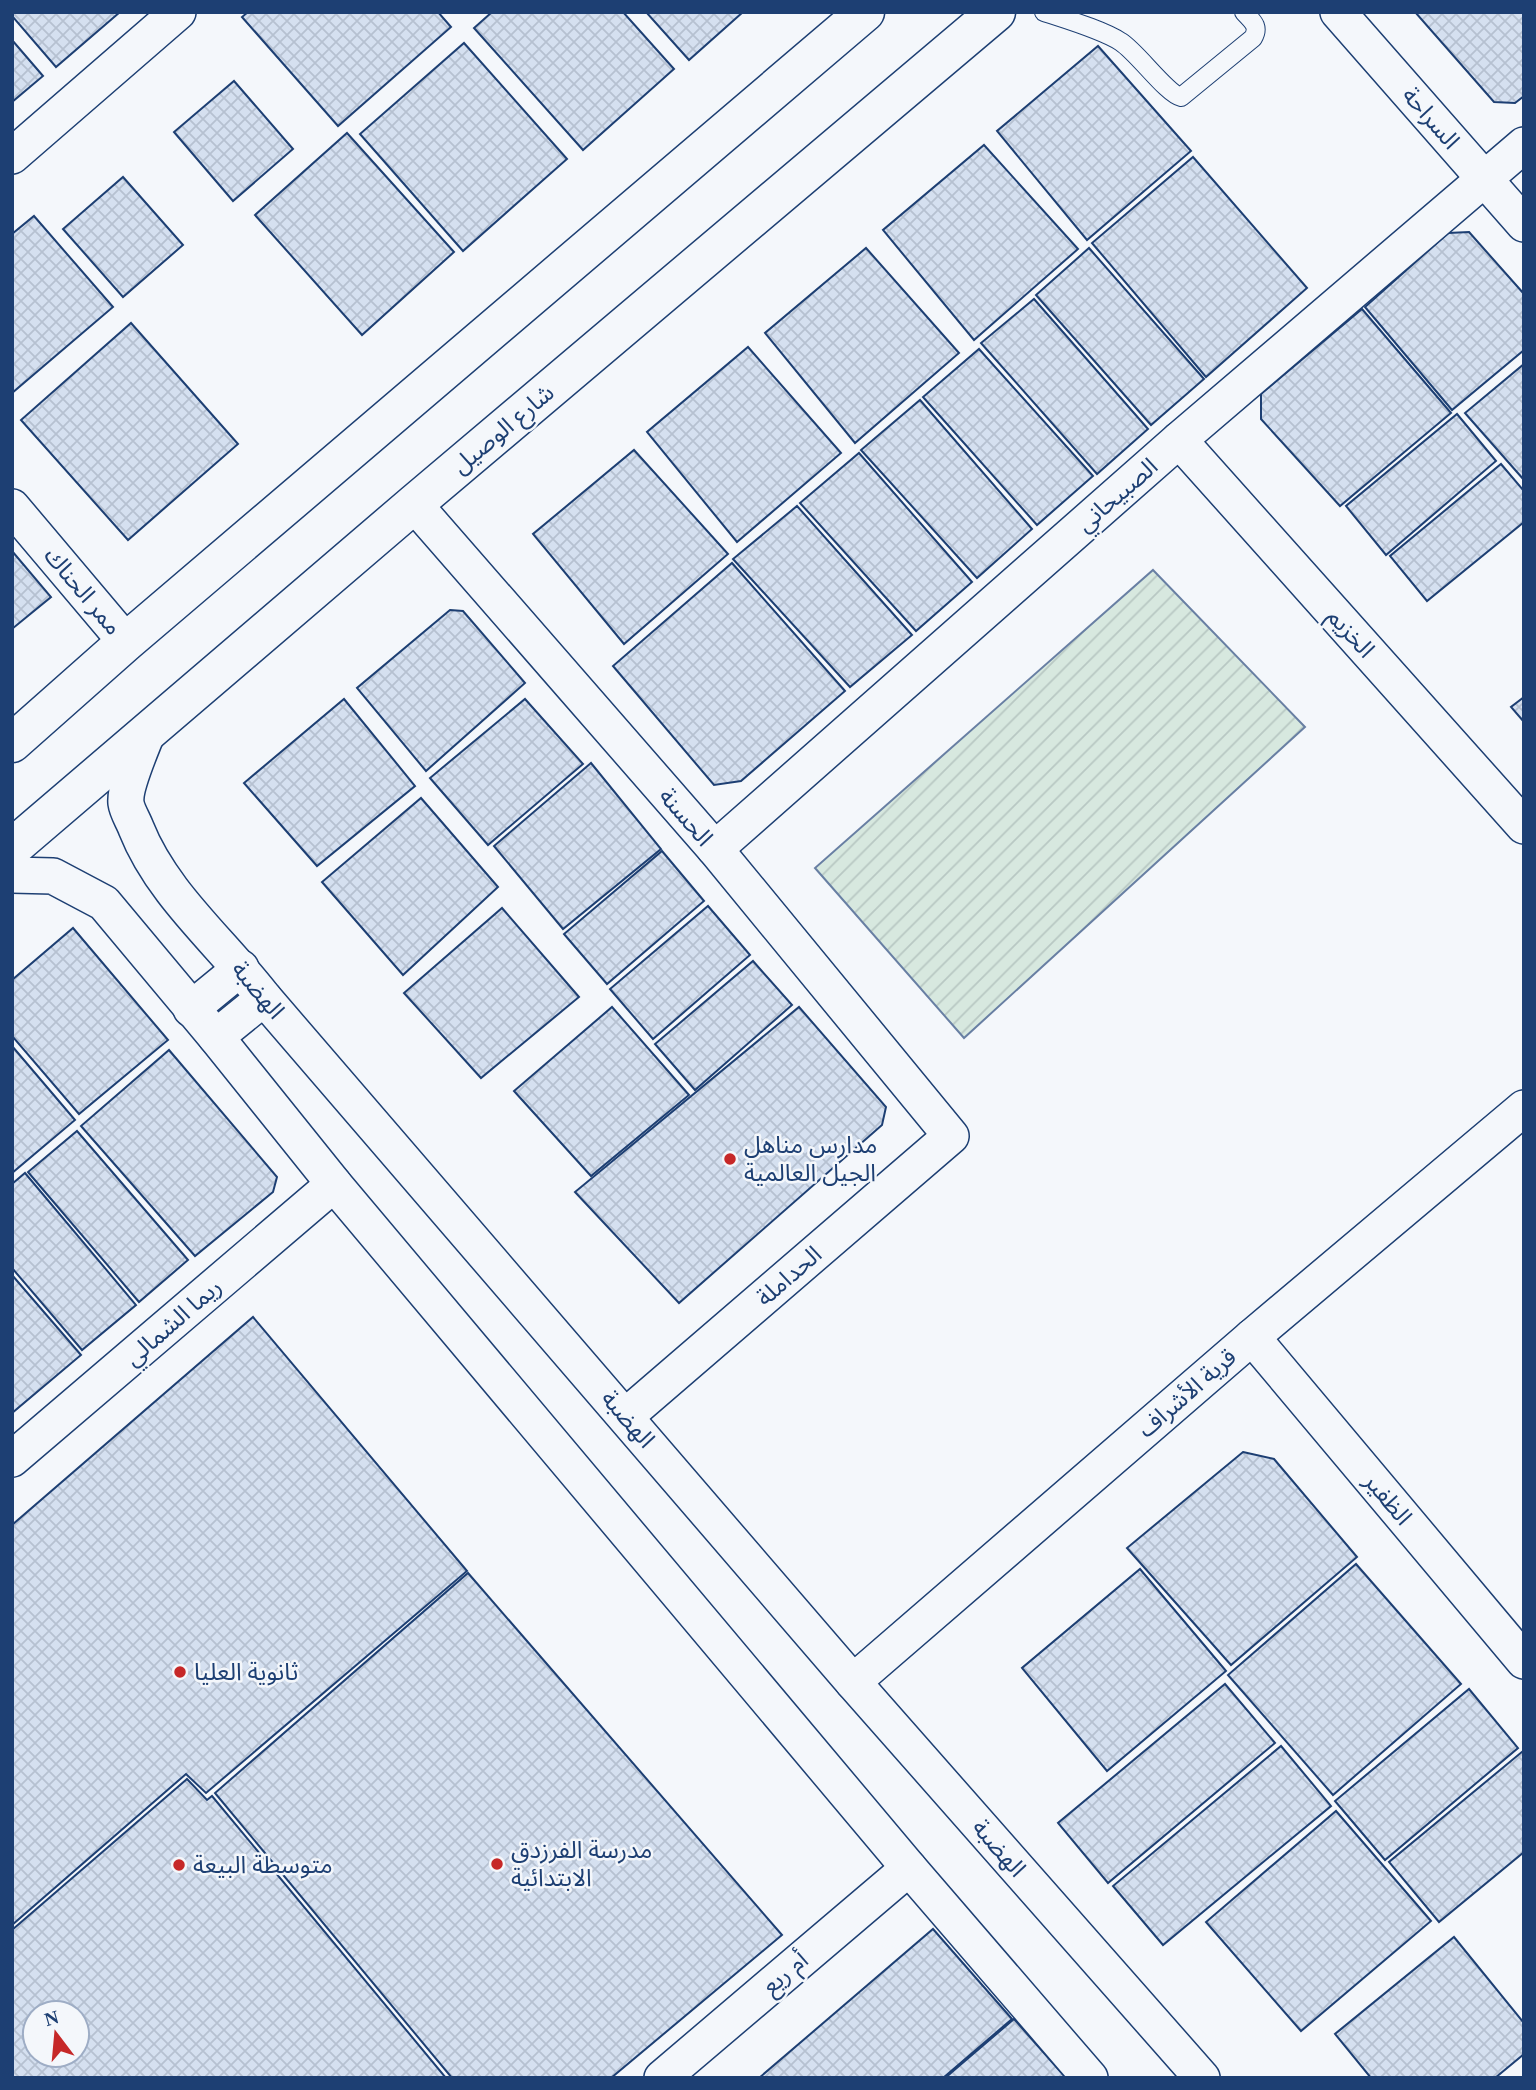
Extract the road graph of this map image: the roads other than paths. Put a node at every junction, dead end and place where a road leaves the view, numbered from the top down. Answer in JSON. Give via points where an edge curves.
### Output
{"nodes":[{"id":1,"x":178,"y":12,"type":"edge"},
{"id":2,"x":865,"y":12,"type":"edge"},
{"id":3,"x":996,"y":12,"type":"edge"},
{"id":4,"x":1044,"y":12,"type":"edge"},
{"id":5,"x":1244,"y":12,"type":"edge"},
{"id":6,"x":1338,"y":12,"type":"edge"},
{"id":7,"x":1524,"y":145,"type":"edge"},
{"id":8,"x":12,"y":156,"type":"edge"},
{"id":9,"x":1484,"y":177,"type":"junction"},
{"id":10,"x":1524,"y":224,"type":"edge"},
{"id":11,"x":1179,"y":440,"type":"junction"},
{"id":12,"x":414,"y":504,"type":"junction"},
{"id":13,"x":12,"y":507,"type":"edge"},
{"id":14,"x":126,"y":642,"type":"junction"},
{"id":15,"x":148,"y":731,"type":"junction"},
{"id":16,"x":12,"y":743,"type":"edge"},
{"id":17,"x":1524,"y":827,"type":"edge"},
{"id":18,"x":12,"y":848,"type":"edge"},
{"id":19,"x":715,"y":849,"type":"junction"},
{"id":20,"x":12,"y":875,"type":"edge"},
{"id":21,"x":241,"y":968,"type":"junction"},
{"id":22,"x":264,"y":998,"type":"junction"},
{"id":23,"x":191,"y":1009,"type":"junction"},
{"id":24,"x":216,"y":1037,"type":"junction"},
{"id":25,"x":1524,"y":1108,"type":"edge"},
{"id":26,"x":951,"y":1136,"type":"joint"},
{"id":27,"x":334,"y":1184,"type":"junction"},
{"id":28,"x":1252,"y":1337,"type":"junction"},
{"id":29,"x":626,"y":1416,"type":"junction"},
{"id":30,"x":12,"y":1459,"type":"edge"},
{"id":31,"x":1524,"y":1661,"type":"edge"},
{"id":32,"x":853,"y":1682,"type":"junction"},
{"id":33,"x":909,"y":1868,"type":"junction"},
{"id":34,"x":662,"y":2078,"type":"edge"},
{"id":35,"x":1090,"y":2078,"type":"edge"},
{"id":36,"x":1202,"y":2078,"type":"edge"}],
"edges":[{"from":1,"to":8,"type":"street"},
{"from":2,"to":14,"type":"street"},
{"from":3,"to":12,"type":"street","name":"شارع الوصيل"},
{"from":4,"to":5,"type":"lane","via":[[1120,41],[1181,97],[1257,32]]},
{"from":6,"to":9,"type":"street","name":"السراحة"},
{"from":7,"to":9,"type":"street","name":"الصبيحاني"},
{"from":9,"to":10,"type":"street","name":"السراحة"},
{"from":9,"to":11,"type":"street","name":"الصبيحاني"},
{"from":11,"to":17,"type":"street","name":"الخزيم"},
{"from":11,"to":19,"type":"street","name":"الصبيحاني"},
{"from":12,"to":15,"type":"street","name":"شارع الوصيل"},
{"from":12,"to":19,"type":"street","name":"الحسنة"},
{"from":13,"to":14,"type":"street","name":"ممر الحناك"},
{"from":14,"to":16,"type":"street"},
{"from":15,"to":18,"type":"street","name":"شارع الوصيل"},
{"from":15,"to":21,"type":"street","name":"الهضبة","via":[[125,802],[147,856]]},
{"from":19,"to":26,"type":"street","name":"الحسنة"},
{"from":20,"to":23,"type":"street","via":[[53,876],[104,903]]},
{"from":21,"to":22,"type":"street","name":"الهضبة"},
{"from":21,"to":23,"type":"street"},
{"from":22,"to":24,"type":"street"},
{"from":22,"to":29,"type":"street","name":"الهضبة"},
{"from":23,"to":24,"type":"street"},
{"from":24,"to":27,"type":"street"},
{"from":25,"to":28,"type":"street","name":"قرية الأشراف"},
{"from":26,"to":29,"type":"street","name":"الحداملة"},
{"from":27,"to":30,"type":"street","name":"ريما الشمالي"},
{"from":27,"to":33,"type":"street"},
{"from":28,"to":31,"type":"street","name":"الظفير"},
{"from":28,"to":32,"type":"street","name":"قرية الأشراف"},
{"from":29,"to":32,"type":"street","name":"الهضبة"},
{"from":32,"to":36,"type":"street","name":"الهضبة"},
{"from":33,"to":34,"type":"street","name":"أم ريع"},
{"from":33,"to":35,"type":"street"}]}
